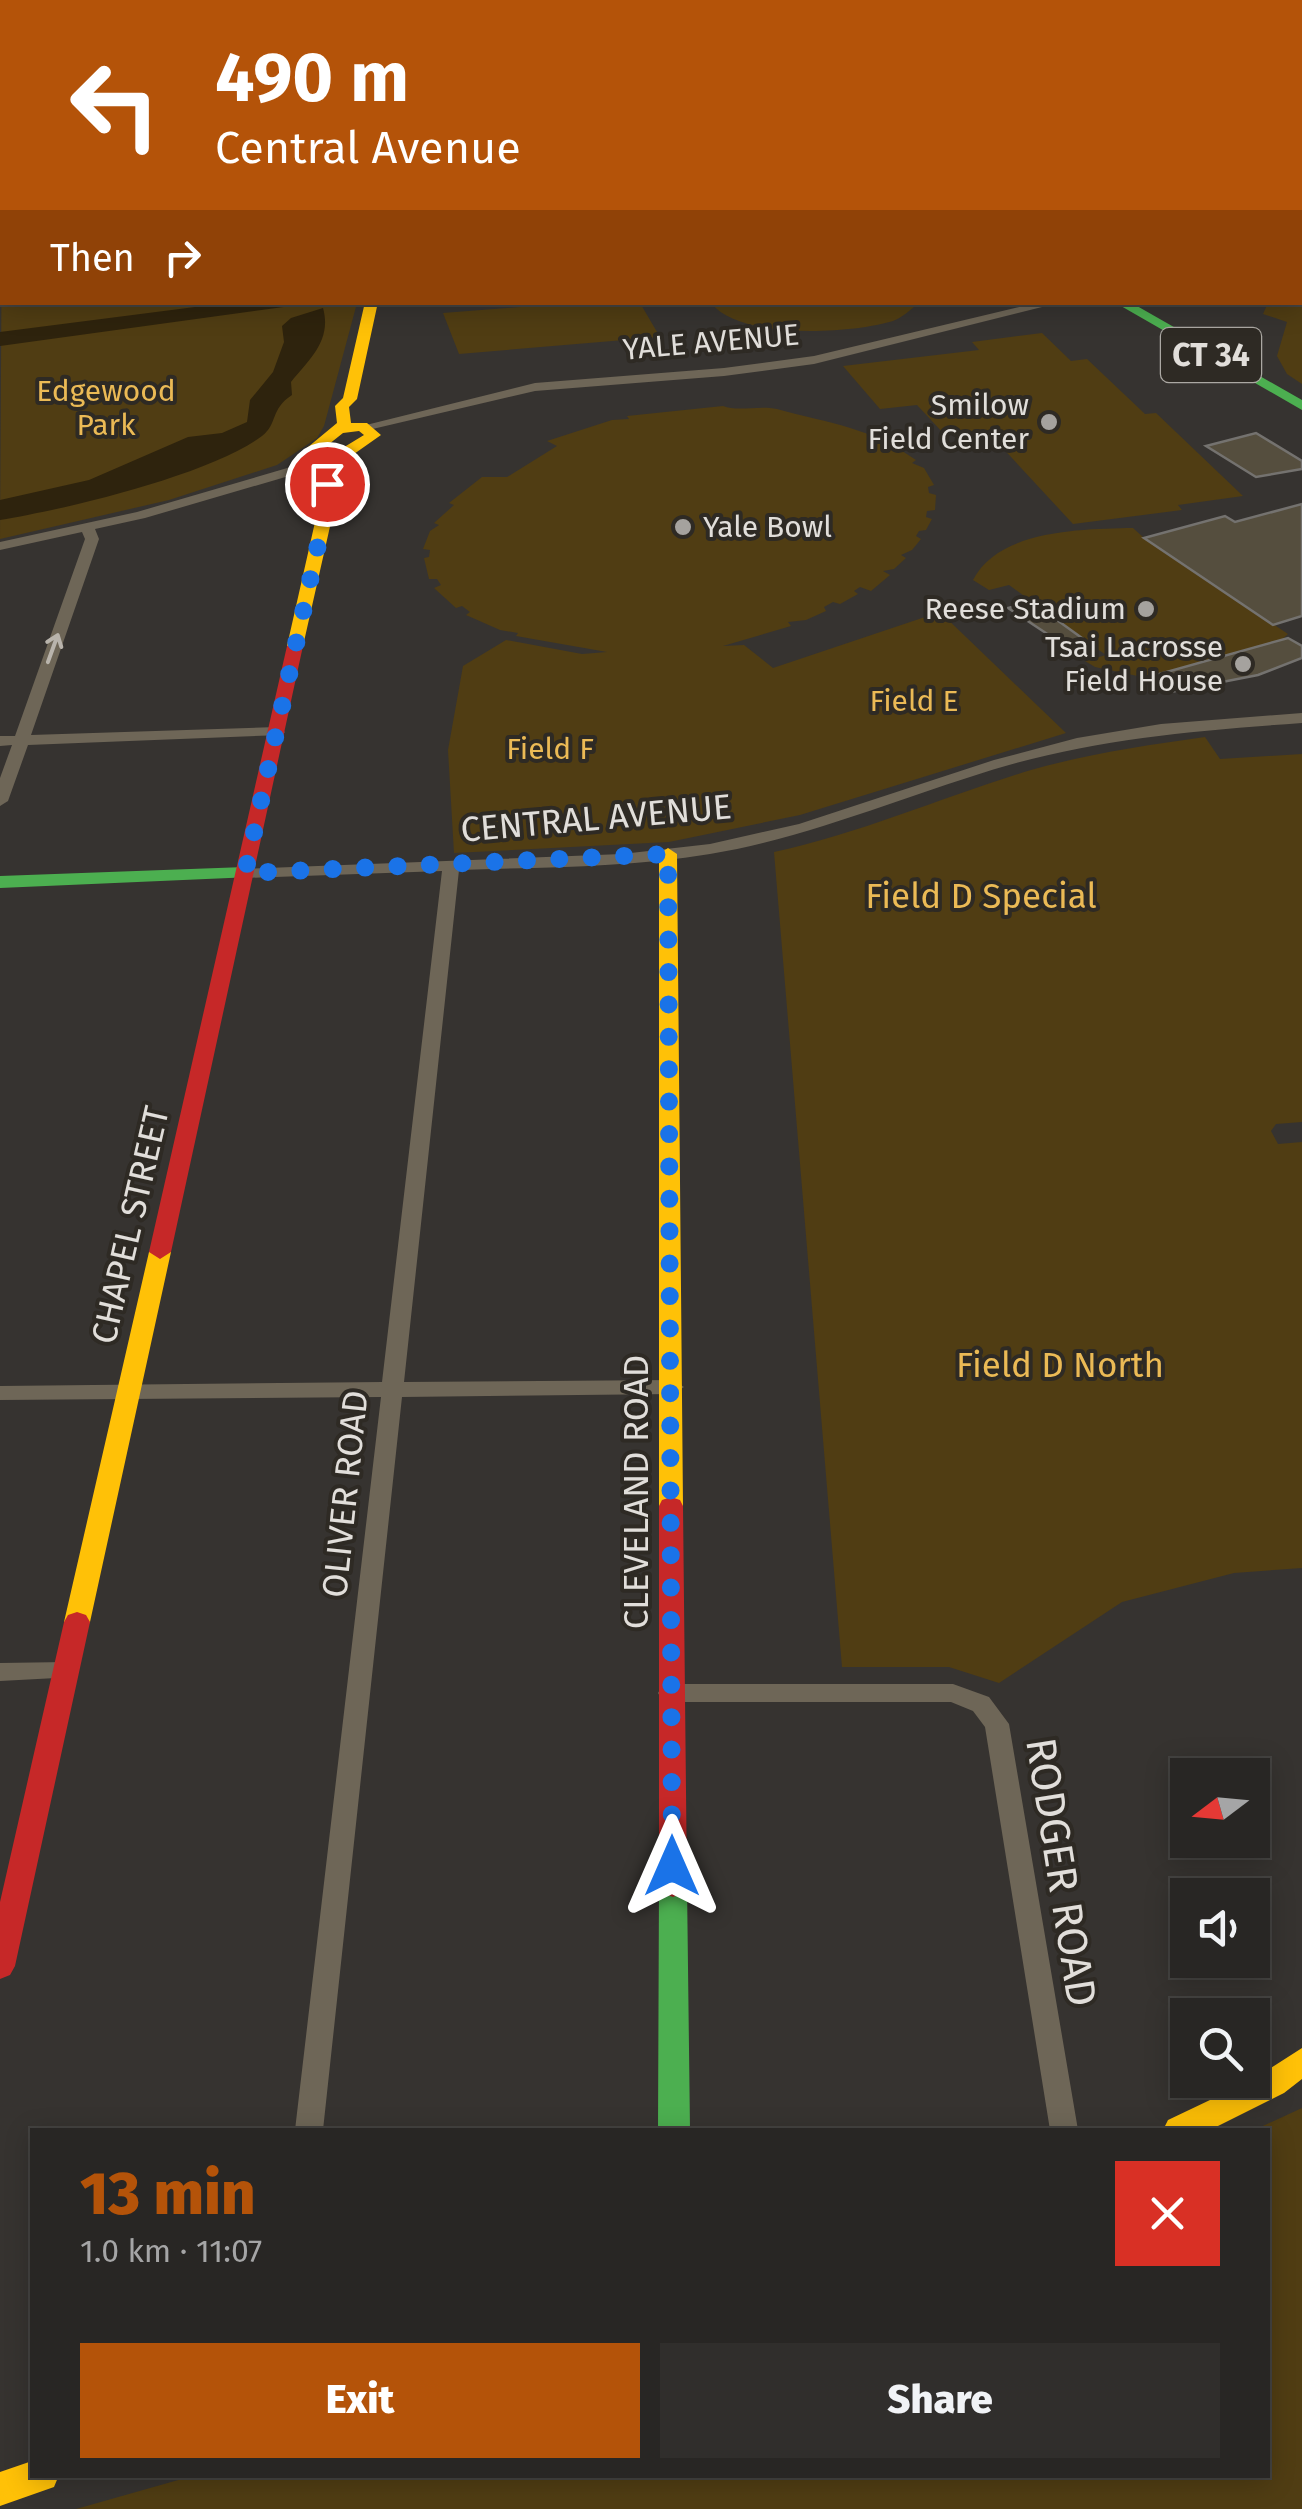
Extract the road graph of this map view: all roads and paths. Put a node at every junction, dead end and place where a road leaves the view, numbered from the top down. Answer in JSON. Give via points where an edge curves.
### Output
{"nodes":[{"id":1,"x":371,"y":305,"type":"edge"},
{"id":2,"x":1044,"y":305,"type":"edge"},
{"id":3,"x":1125,"y":305,"type":"edge"},
{"id":4,"x":1302,"y":406,"type":"edge"},
{"id":5,"x":360,"y":430,"type":"junction"},
{"id":6,"x":322,"y":460,"type":"junction"},
{"id":7,"x":87,"y":527,"type":"junction"},
{"id":8,"x":0,"y":546,"type":"edge"},
{"id":9,"x":1302,"y":718,"type":"edge"},
{"id":10,"x":278,"y":732,"type":"junction"},
{"id":11,"x":20,"y":740,"type":"junction"},
{"id":12,"x":0,"y":741,"type":"edge"},
{"id":13,"x":0,"y":801,"type":"edge"},
{"id":14,"x":668,"y":854,"type":"junction"},
{"id":15,"x":450,"y":866,"type":"junction"},
{"id":16,"x":245,"y":873,"type":"junction"},
{"id":17,"x":0,"y":882,"type":"edge"},
{"id":18,"x":673,"y":1387,"type":"junction"},
{"id":19,"x":391,"y":1389,"type":"junction"},
{"id":20,"x":128,"y":1392,"type":"junction"},
{"id":21,"x":0,"y":1393,"type":"edge"},
{"id":22,"x":67,"y":1671,"type":"junction"},
{"id":23,"x":0,"y":1672,"type":"edge"},
{"id":24,"x":670,"y":1694,"type":"junction"},
{"id":25,"x":0,"y":1966,"type":"edge"},
{"id":26,"x":1302,"y":2062,"type":"edge"},
{"id":27,"x":309,"y":2128,"type":"edge"},
{"id":28,"x":674,"y":2128,"type":"edge"},
{"id":29,"x":1064,"y":2128,"type":"edge"},
{"id":30,"x":1183,"y":2128,"type":"edge"},
{"id":31,"x":33,"y":2478,"type":"edge"},
{"id":32,"x":0,"y":2489,"type":"edge"}],
"edges":[{"from":1,"to":5,"type":"main road","via":[[350,399],[342,406],[344,424]]},
{"from":2,"to":5,"type":"street","name":"YALE AVENUE","via":[[802,362],[560,384]]},
{"from":3,"to":4,"type":"main road","number":"CT 34"},
{"from":5,"to":6,"type":"main road"},
{"from":5,"to":6,"type":"main road","via":[[349,448]]},
{"from":6,"to":7,"type":"street"},
{"from":6,"to":10,"type":"main road","name":"CHAPEL STREET","via":[[338,483],[328,500]]},
{"from":7,"to":8,"type":"street"},
{"from":11,"to":7,"type":"street","one_way":true,"via":[[92,539]]},
{"from":9,"to":14,"type":"street","name":"CENTRAL AVENUE","via":[[1161,728],[1078,743],[803,828]]},
{"from":10,"to":11,"type":"street"},
{"from":10,"to":16,"type":"main road","name":"CHAPEL STREET"},
{"from":11,"to":12,"type":"street"},
{"from":11,"to":13,"type":"street"},
{"from":14,"to":15,"type":"street","name":"CENTRAL AVENUE"},
{"from":14,"to":18,"type":"main road","name":"CLEVELAND ROAD"},
{"from":15,"to":16,"type":"street","name":"CENTRAL AVENUE"},
{"from":15,"to":19,"type":"street","name":"OLIVER ROAD"},
{"from":16,"to":17,"type":"main road","name":"CENTRAL AVENUE"},
{"from":16,"to":20,"type":"main road","name":"CHAPEL STREET"},
{"from":18,"to":19,"type":"street"},
{"from":18,"to":24,"type":"main road","name":"CLEVELAND ROAD"},
{"from":19,"to":20,"type":"street"},
{"from":19,"to":27,"type":"street","name":"OLIVER ROAD"},
{"from":20,"to":21,"type":"street"},
{"from":20,"to":22,"type":"main road","name":"CHAPEL STREET"},
{"from":22,"to":23,"type":"street"},
{"from":22,"to":25,"type":"main road","name":"CHAPEL STREET"},
{"from":24,"to":28,"type":"main road","name":"CLEVELAND ROAD"},
{"from":24,"to":29,"type":"street","name":"RODGER ROAD","via":[[953,1692],[981,1704],[997,1724]]},
{"from":26,"to":30,"type":"main road"},
{"from":31,"to":32,"type":"main road"}]}
